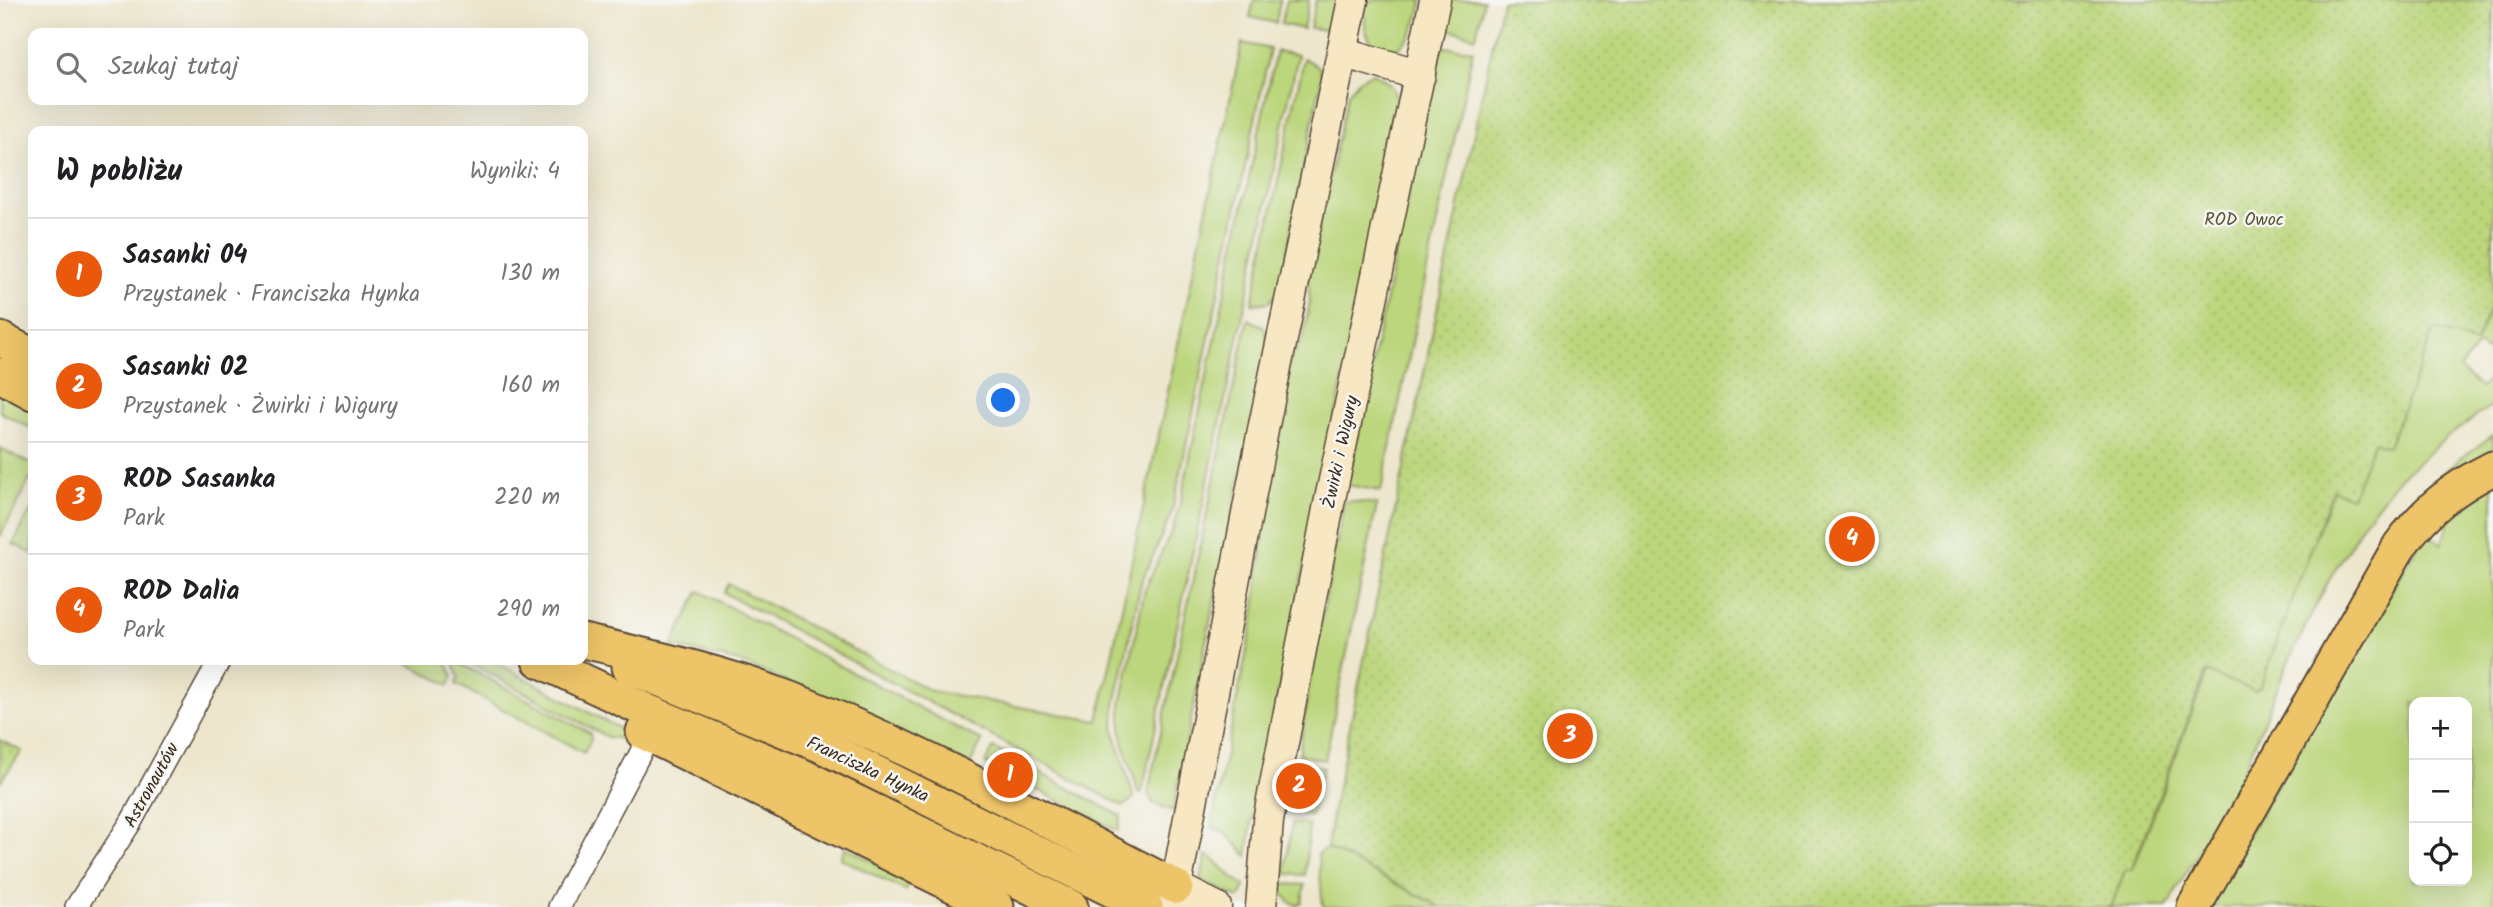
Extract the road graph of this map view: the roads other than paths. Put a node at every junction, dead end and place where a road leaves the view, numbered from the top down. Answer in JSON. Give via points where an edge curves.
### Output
{"nodes":[{"id":1,"x":1353,"y":0,"type":"edge"},
{"id":2,"x":1435,"y":0,"type":"edge"},
{"id":3,"x":1342,"y":52,"type":"junction"},
{"id":4,"x":1420,"y":75,"type":"junction"},
{"id":5,"x":0,"y":339,"type":"edge"},
{"id":6,"x":28,"y":353,"type":"edge"},
{"id":7,"x":0,"y":375,"type":"edge"},
{"id":8,"x":28,"y":390,"type":"edge"},
{"id":9,"x":2493,"y":468,"type":"edge"},
{"id":10,"x":588,"y":645,"type":"edge"},
{"id":11,"x":588,"y":646,"type":"edge"},
{"id":12,"x":217,"y":665,"type":"edge"},
{"id":13,"x":549,"y":665,"type":"edge"},
{"id":14,"x":573,"y":677,"type":"junction"},
{"id":15,"x":650,"y":735,"type":"junction"},
{"id":16,"x":1174,"y":897,"type":"edge"},
{"id":17,"x":76,"y":907,"type":"edge"},
{"id":18,"x":559,"y":907,"type":"edge"},
{"id":19,"x":997,"y":907,"type":"edge"},
{"id":20,"x":1071,"y":907,"type":"edge"},
{"id":21,"x":1146,"y":907,"type":"edge"},
{"id":22,"x":1216,"y":907,"type":"edge"},
{"id":23,"x":1261,"y":907,"type":"edge"},
{"id":24,"x":2194,"y":907,"type":"edge"}],
"edges":[{"from":1,"to":3,"type":"main road"},
{"from":2,"to":4,"type":"main road","name":"Żwirki i Wigury"},
{"from":3,"to":4,"type":"main road"},
{"from":3,"to":16,"type":"main road","via":[[1264,425]]},
{"from":4,"to":23,"type":"main road","name":"Żwirki i Wigury","via":[[1270,808]]},
{"from":5,"to":6,"type":"main road"},
{"from":7,"to":8,"type":"main road"},
{"from":9,"to":24,"type":"main road","via":[[2448,493],[2416,525],[2388,564]]},
{"from":10,"to":16,"type":"main road","via":[[687,665],[788,698],[918,756]]},
{"from":11,"to":21,"type":"main road","name":"Franciszka Hynka","via":[[820,745]]},
{"from":12,"to":17,"type":"street","name":"Astronautów","via":[[131,822]]},
{"from":13,"to":14,"type":"main road","name":"Franciszka Hynka"},
{"from":14,"to":15,"type":"main road","via":[[616,718]]},
{"from":14,"to":20,"type":"main road","name":"Franciszka Hynka","via":[[803,776]]},
{"from":15,"to":18,"type":"street"},
{"from":15,"to":19,"type":"main road"},
{"from":16,"to":22,"type":"main road"}]}
